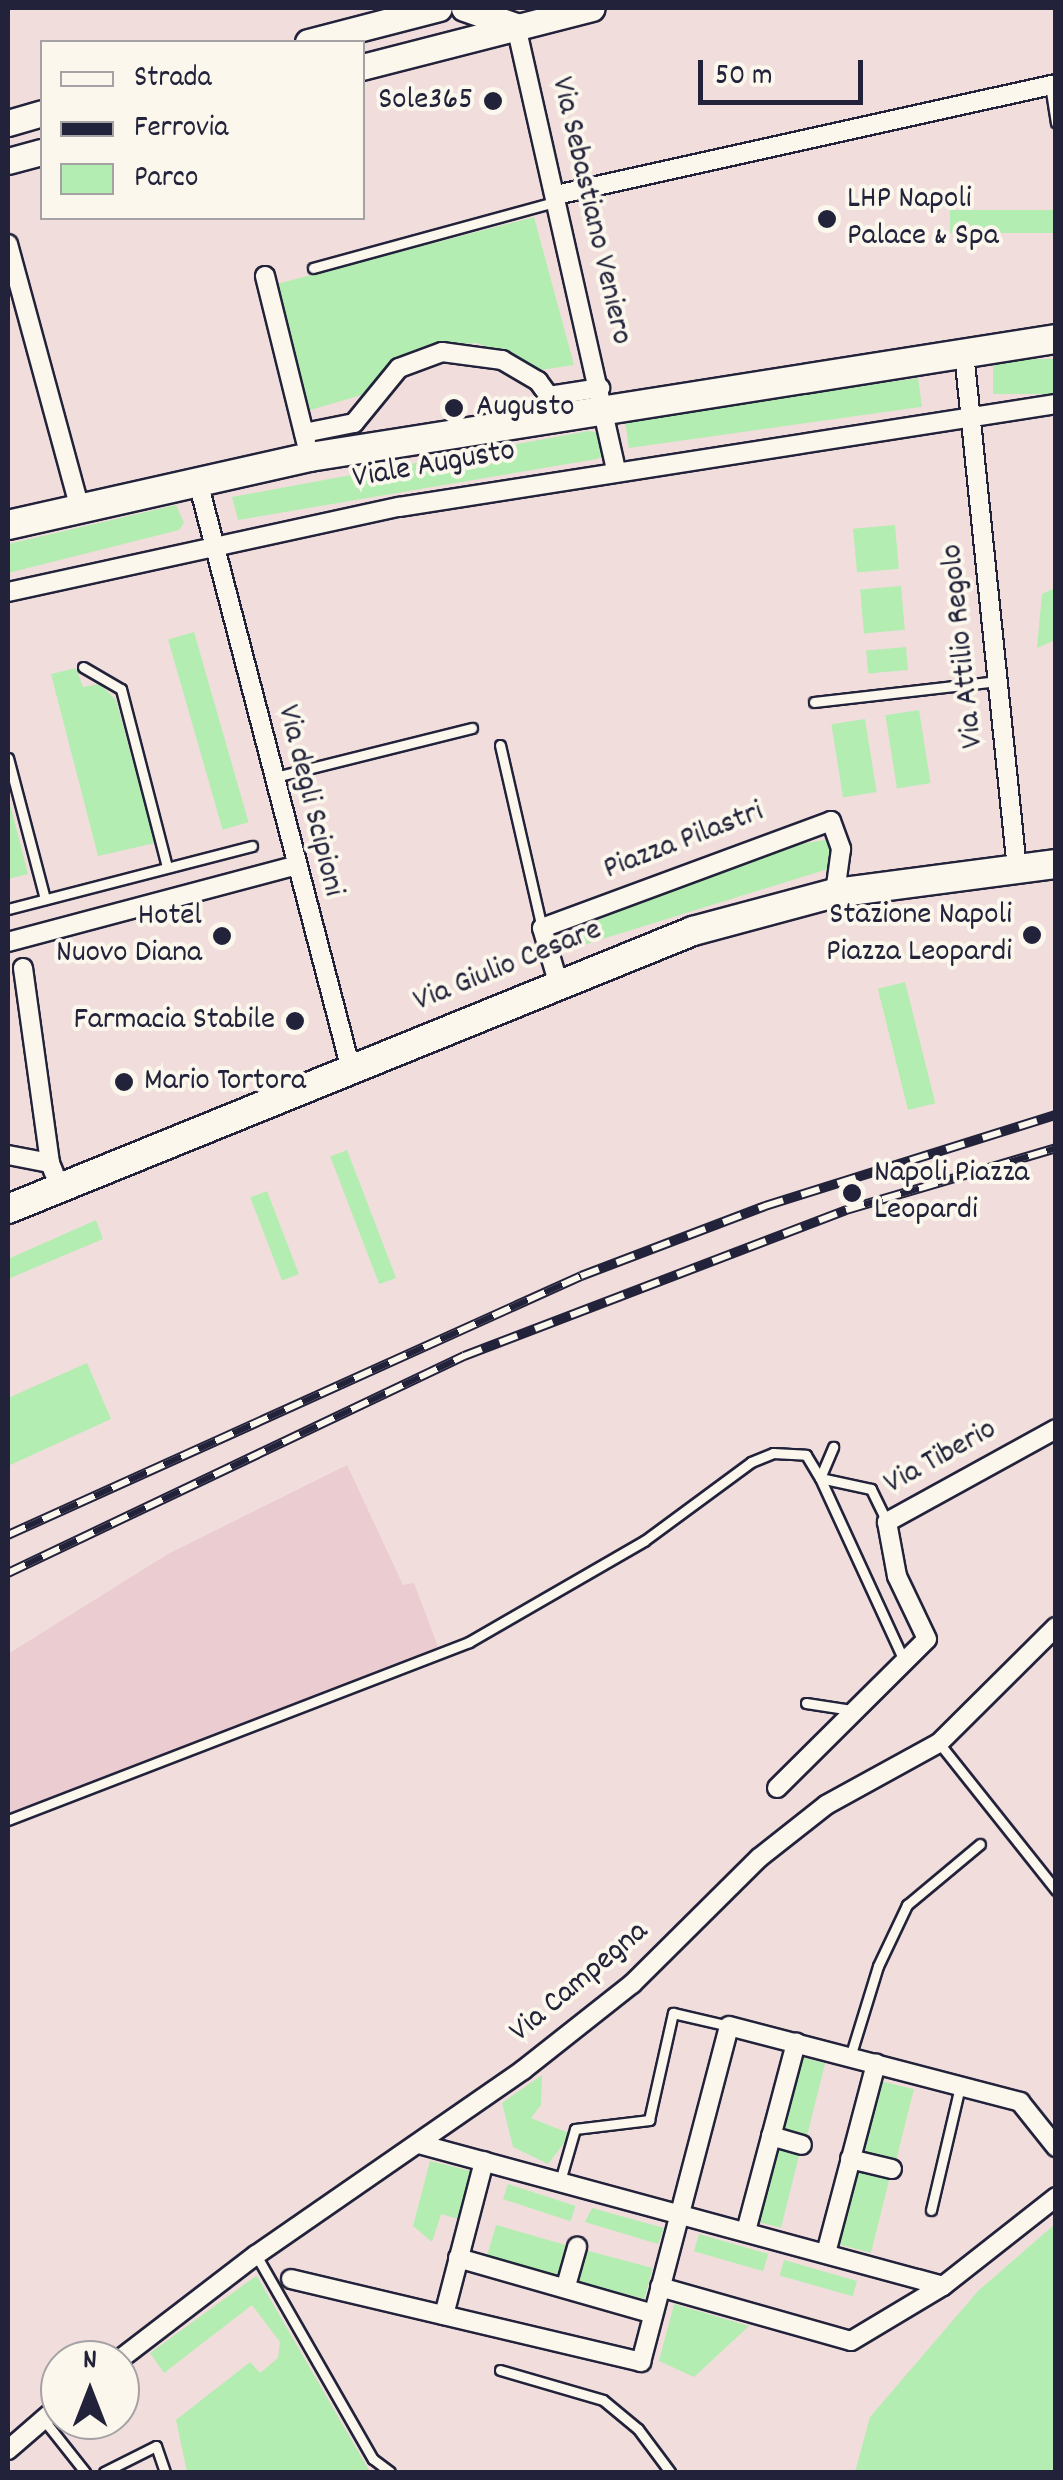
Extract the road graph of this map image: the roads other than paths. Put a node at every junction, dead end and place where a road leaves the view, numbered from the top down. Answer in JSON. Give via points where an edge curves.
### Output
{"nodes":[{"id":1,"x":439,"y":8,"type":"edge"},
{"id":2,"x":464,"y":8,"type":"edge"},
{"id":3,"x":592,"y":8,"type":"edge"},
{"id":4,"x":516,"y":26,"type":"junction"},
{"id":5,"x":316,"y":40,"type":"edge"},
{"id":6,"x":365,"y":66,"type":"edge"},
{"id":7,"x":1053,"y":85,"type":"edge"},
{"id":8,"x":40,"y":115,"type":"edge"},
{"id":9,"x":8,"y":123,"type":"edge"},
{"id":10,"x":1056,"y":123,"type":"edge"},
{"id":11,"x":40,"y":153,"type":"edge"},
{"id":12,"x":8,"y":161,"type":"edge"},
{"id":13,"x":556,"y":198,"type":"junction"},
{"id":14,"x":8,"y":244,"type":"edge"},
{"id":15,"x":313,"y":268,"type":"dead end"},
{"id":16,"x":265,"y":276,"type":"dead end"},
{"id":17,"x":1056,"y":339,"type":"edge"},
{"id":18,"x":964,"y":353,"type":"junction"},
{"id":19,"x":602,"y":398,"type":"junction"},
{"id":20,"x":1056,"y":404,"type":"edge"},
{"id":21,"x":972,"y":416,"type":"junction"},
{"id":22,"x":307,"y":445,"type":"junction"},
{"id":23,"x":616,"y":471,"type":"junction"},
{"id":24,"x":198,"y":482,"type":"junction"},
{"id":25,"x":80,"y":506,"type":"junction"},
{"id":26,"x":8,"y":525,"type":"edge"},
{"id":27,"x":214,"y":545,"type":"junction"},
{"id":28,"x":8,"y":592,"type":"edge"},
{"id":29,"x":82,"y":668,"type":"dead end"},
{"id":30,"x":998,"y":681,"type":"junction"},
{"id":31,"x":814,"y":702,"type":"dead end"},
{"id":32,"x":472,"y":728,"type":"dead end"},
{"id":33,"x":500,"y":744,"type":"dead end"},
{"id":34,"x":8,"y":758,"type":"edge"},
{"id":35,"x":272,"y":778,"type":"junction"},
{"id":36,"x":252,"y":846,"type":"dead end"},
{"id":37,"x":1056,"y":864,"type":"edge"},
{"id":38,"x":293,"y":866,"type":"junction"},
{"id":39,"x":166,"y":867,"type":"junction"},
{"id":40,"x":1017,"y":869,"type":"junction"},
{"id":41,"x":835,"y":892,"type":"junction"},
{"id":42,"x":45,"y":899,"type":"junction"},
{"id":43,"x":8,"y":908,"type":"edge"},
{"id":44,"x":542,"y":928,"type":"junction"},
{"id":45,"x":8,"y":942,"type":"edge"},
{"id":46,"x":22,"y":968,"type":"dead end"},
{"id":47,"x":558,"y":982,"type":"junction"},
{"id":48,"x":351,"y":1070,"type":"junction"},
{"id":49,"x":8,"y":1156,"type":"edge"},
{"id":50,"x":55,"y":1175,"type":"junction"},
{"id":51,"x":8,"y":1209,"type":"edge"},
{"id":52,"x":1056,"y":1429,"type":"edge"},
{"id":53,"x":833,"y":1447,"type":"dead end"},
{"id":54,"x":820,"y":1478,"type":"junction"},
{"id":55,"x":887,"y":1522,"type":"junction"},
{"id":56,"x":1056,"y":1627,"type":"edge"},
{"id":57,"x":904,"y":1661,"type":"junction"},
{"id":58,"x":806,"y":1703,"type":"dead end"},
{"id":59,"x":851,"y":1710,"type":"junction"},
{"id":60,"x":939,"y":1743,"type":"junction"},
{"id":61,"x":777,"y":1788,"type":"dead end"},
{"id":62,"x":8,"y":1820,"type":"edge"},
{"id":63,"x":980,"y":1844,"type":"dead end"},
{"id":64,"x":1056,"y":1890,"type":"edge"},
{"id":65,"x":730,"y":2026,"type":"junction"},
{"id":66,"x":796,"y":2043,"type":"junction"},
{"id":67,"x":850,"y":2058,"type":"junction"},
{"id":68,"x":876,"y":2064,"type":"junction"},
{"id":69,"x":960,"y":2086,"type":"junction"},
{"id":70,"x":771,"y":2136,"type":"junction"},
{"id":71,"x":418,"y":2144,"type":"junction"},
{"id":72,"x":802,"y":2144,"type":"dead end"},
{"id":73,"x":1056,"y":2146,"type":"edge"},
{"id":74,"x":850,"y":2159,"type":"junction"},
{"id":75,"x":484,"y":2161,"type":"junction"},
{"id":76,"x":892,"y":2169,"type":"dead end"},
{"id":77,"x":560,"y":2181,"type":"junction"},
{"id":78,"x":1056,"y":2198,"type":"edge"},
{"id":79,"x":931,"y":2210,"type":"dead end"},
{"id":80,"x":680,"y":2212,"type":"junction"},
{"id":81,"x":746,"y":2231,"type":"junction"},
{"id":82,"x":577,"y":2248,"type":"dead end"},
{"id":83,"x":826,"y":2253,"type":"junction"},
{"id":84,"x":256,"y":2255,"type":"junction"},
{"id":85,"x":458,"y":2258,"type":"junction"},
{"id":86,"x":291,"y":2279,"type":"dead end"},
{"id":87,"x":566,"y":2286,"type":"junction"},
{"id":88,"x":944,"y":2286,"type":"junction"},
{"id":89,"x":660,"y":2287,"type":"junction"},
{"id":90,"x":654,"y":2314,"type":"junction"},
{"id":91,"x":444,"y":2315,"type":"junction"},
{"id":92,"x":140,"y":2343,"type":"edge"},
{"id":93,"x":500,"y":2370,"type":"dead end"},
{"id":94,"x":40,"y":2421,"type":"edge"},
{"id":95,"x":59,"y":2440,"type":"edge"},
{"id":96,"x":8,"y":2450,"type":"edge"},
{"id":97,"x":85,"y":2472,"type":"edge"},
{"id":98,"x":104,"y":2472,"type":"edge"},
{"id":99,"x":164,"y":2472,"type":"edge"},
{"id":100,"x":390,"y":2472,"type":"edge"},
{"id":101,"x":670,"y":2472,"type":"edge"}],
"edges":[{"from":1,"to":5,"type":"street"},
{"from":2,"to":4,"type":"street"},
{"from":3,"to":4,"type":"street"},
{"from":4,"to":6,"type":"street"},
{"from":4,"to":13,"type":"street","name":"Via Sebastiano Veniero"},
{"from":7,"to":10,"type":"lane"},
{"from":7,"to":13,"type":"street"},
{"from":8,"to":9,"type":"street"},
{"from":11,"to":12,"type":"street"},
{"from":13,"to":15,"type":"lane"},
{"from":13,"to":19,"type":"street","name":"Via Sebastiano Veniero"},
{"from":14,"to":25,"type":"street"},
{"from":16,"to":22,"type":"street"},
{"from":17,"to":18,"type":"main road","name":"Viale Augusto"},
{"from":18,"to":19,"type":"main road","name":"Viale Augusto"},
{"from":18,"to":21,"type":"street","name":"Via Attilio Regolo"},
{"from":19,"to":22,"type":"main road","name":"Viale Augusto"},
{"from":19,"to":22,"type":"street","via":[[549,396],[538,380],[502,360],[442,352],[399,368],[354,423]]},
{"from":19,"to":23,"type":"street","name":"Via Sebastiano Veniero"},
{"from":20,"to":21,"type":"street","name":"Viale Augusto"},
{"from":21,"to":23,"type":"street","name":"Viale Augusto"},
{"from":21,"to":30,"type":"street","name":"Via Attilio Regolo"},
{"from":22,"to":24,"type":"main road","name":"Viale Augusto"},
{"from":23,"to":27,"type":"street","name":"Viale Augusto"},
{"from":24,"to":25,"type":"main road","name":"Viale Augusto"},
{"from":24,"to":27,"type":"street","name":"Via degli Scipioni"},
{"from":25,"to":26,"type":"main road","name":"Viale Augusto"},
{"from":27,"to":28,"type":"street","name":"Viale Augusto"},
{"from":27,"to":35,"type":"street","name":"Via degli Scipioni"},
{"from":29,"to":39,"type":"lane","via":[[121,689]]},
{"from":30,"to":31,"type":"lane"},
{"from":30,"to":40,"type":"street","name":"Via Attilio Regolo"},
{"from":32,"to":35,"type":"lane"},
{"from":33,"to":44,"type":"lane"},
{"from":34,"to":42,"type":"lane"},
{"from":35,"to":38,"type":"street","name":"Via degli Scipioni"},
{"from":36,"to":39,"type":"lane"},
{"from":37,"to":40,"type":"main road","name":"Via Giulio Cesare"},
{"from":38,"to":45,"type":"street"},
{"from":38,"to":48,"type":"street","name":"Via degli Scipioni"},
{"from":39,"to":42,"type":"lane"},
{"from":40,"to":41,"type":"main road","name":"Via Giulio Cesare"},
{"from":41,"to":44,"type":"street","name":"Piazza Pilastri","via":[[841,849],[831,820]]},
{"from":41,"to":47,"type":"main road","name":"Via Giulio Cesare","via":[[693,931]]},
{"from":42,"to":43,"type":"lane"},
{"from":44,"to":47,"type":"street"},
{"from":46,"to":50,"type":"street"},
{"from":47,"to":48,"type":"main road","name":"Via Giulio Cesare"},
{"from":48,"to":50,"type":"main road","name":"Via Giulio Cesare"},
{"from":49,"to":50,"type":"street"},
{"from":50,"to":51,"type":"main road","name":"Via Giulio Cesare"},
{"from":52,"to":55,"type":"street","name":"Via Tiberio"},
{"from":53,"to":54,"type":"lane"},
{"from":54,"to":55,"type":"lane","via":[[871,1489]]},
{"from":54,"to":57,"type":"lane"},
{"from":54,"to":62,"type":"lane","via":[[806,1456],[773,1453],[750,1462],[644,1541],[469,1642]]},
{"from":55,"to":57,"type":"street","name":"Via Tiberio","via":[[896,1576],[927,1639]]},
{"from":56,"to":60,"type":"street","name":"Via Campegna"},
{"from":57,"to":59,"type":"street","name":"Via Tiberio"},
{"from":58,"to":59,"type":"lane"},
{"from":59,"to":61,"type":"street","name":"Via Tiberio"},
{"from":60,"to":64,"type":"lane"},
{"from":60,"to":71,"type":"street","name":"Via Campegna","via":[[826,1805],[759,1858],[632,1984]]},
{"from":63,"to":67,"type":"lane","via":[[907,1906],[878,1966]]},
{"from":65,"to":66,"type":"street"},
{"from":65,"to":77,"type":"lane","via":[[673,2013],[649,2120],[575,2129]]},
{"from":65,"to":80,"type":"street"},
{"from":66,"to":67,"type":"street"},
{"from":66,"to":70,"type":"street"},
{"from":67,"to":68,"type":"street"},
{"from":68,"to":69,"type":"street"},
{"from":68,"to":74,"type":"street"},
{"from":69,"to":73,"type":"street","via":[[1020,2102]]},
{"from":69,"to":79,"type":"lane"},
{"from":70,"to":72,"type":"street"},
{"from":70,"to":81,"type":"street"},
{"from":71,"to":75,"type":"street"},
{"from":71,"to":84,"type":"street","name":"Via Campegna"},
{"from":74,"to":76,"type":"street"},
{"from":74,"to":83,"type":"street"},
{"from":75,"to":77,"type":"street"},
{"from":75,"to":85,"type":"street"},
{"from":77,"to":80,"type":"street"},
{"from":78,"to":88,"type":"street"},
{"from":80,"to":81,"type":"street"},
{"from":80,"to":89,"type":"street"},
{"from":81,"to":83,"type":"street"},
{"from":82,"to":87,"type":"street"},
{"from":83,"to":88,"type":"street"},
{"from":84,"to":92,"type":"street","name":"Via Campegna"},
{"from":84,"to":100,"type":"lane","via":[[373,2459]]},
{"from":85,"to":87,"type":"street"},
{"from":85,"to":91,"type":"street"},
{"from":86,"to":91,"type":"street"},
{"from":87,"to":90,"type":"street"},
{"from":88,"to":89,"type":"street","via":[[851,2342]]},
{"from":89,"to":90,"type":"street"},
{"from":90,"to":91,"type":"street","via":[[641,2362]]},
{"from":93,"to":101,"type":"lane","via":[[603,2400],[638,2429]]},
{"from":94,"to":96,"type":"street"},
{"from":95,"to":97,"type":"lane"},
{"from":98,"to":99,"type":"lane","via":[[156,2446]]}]}
